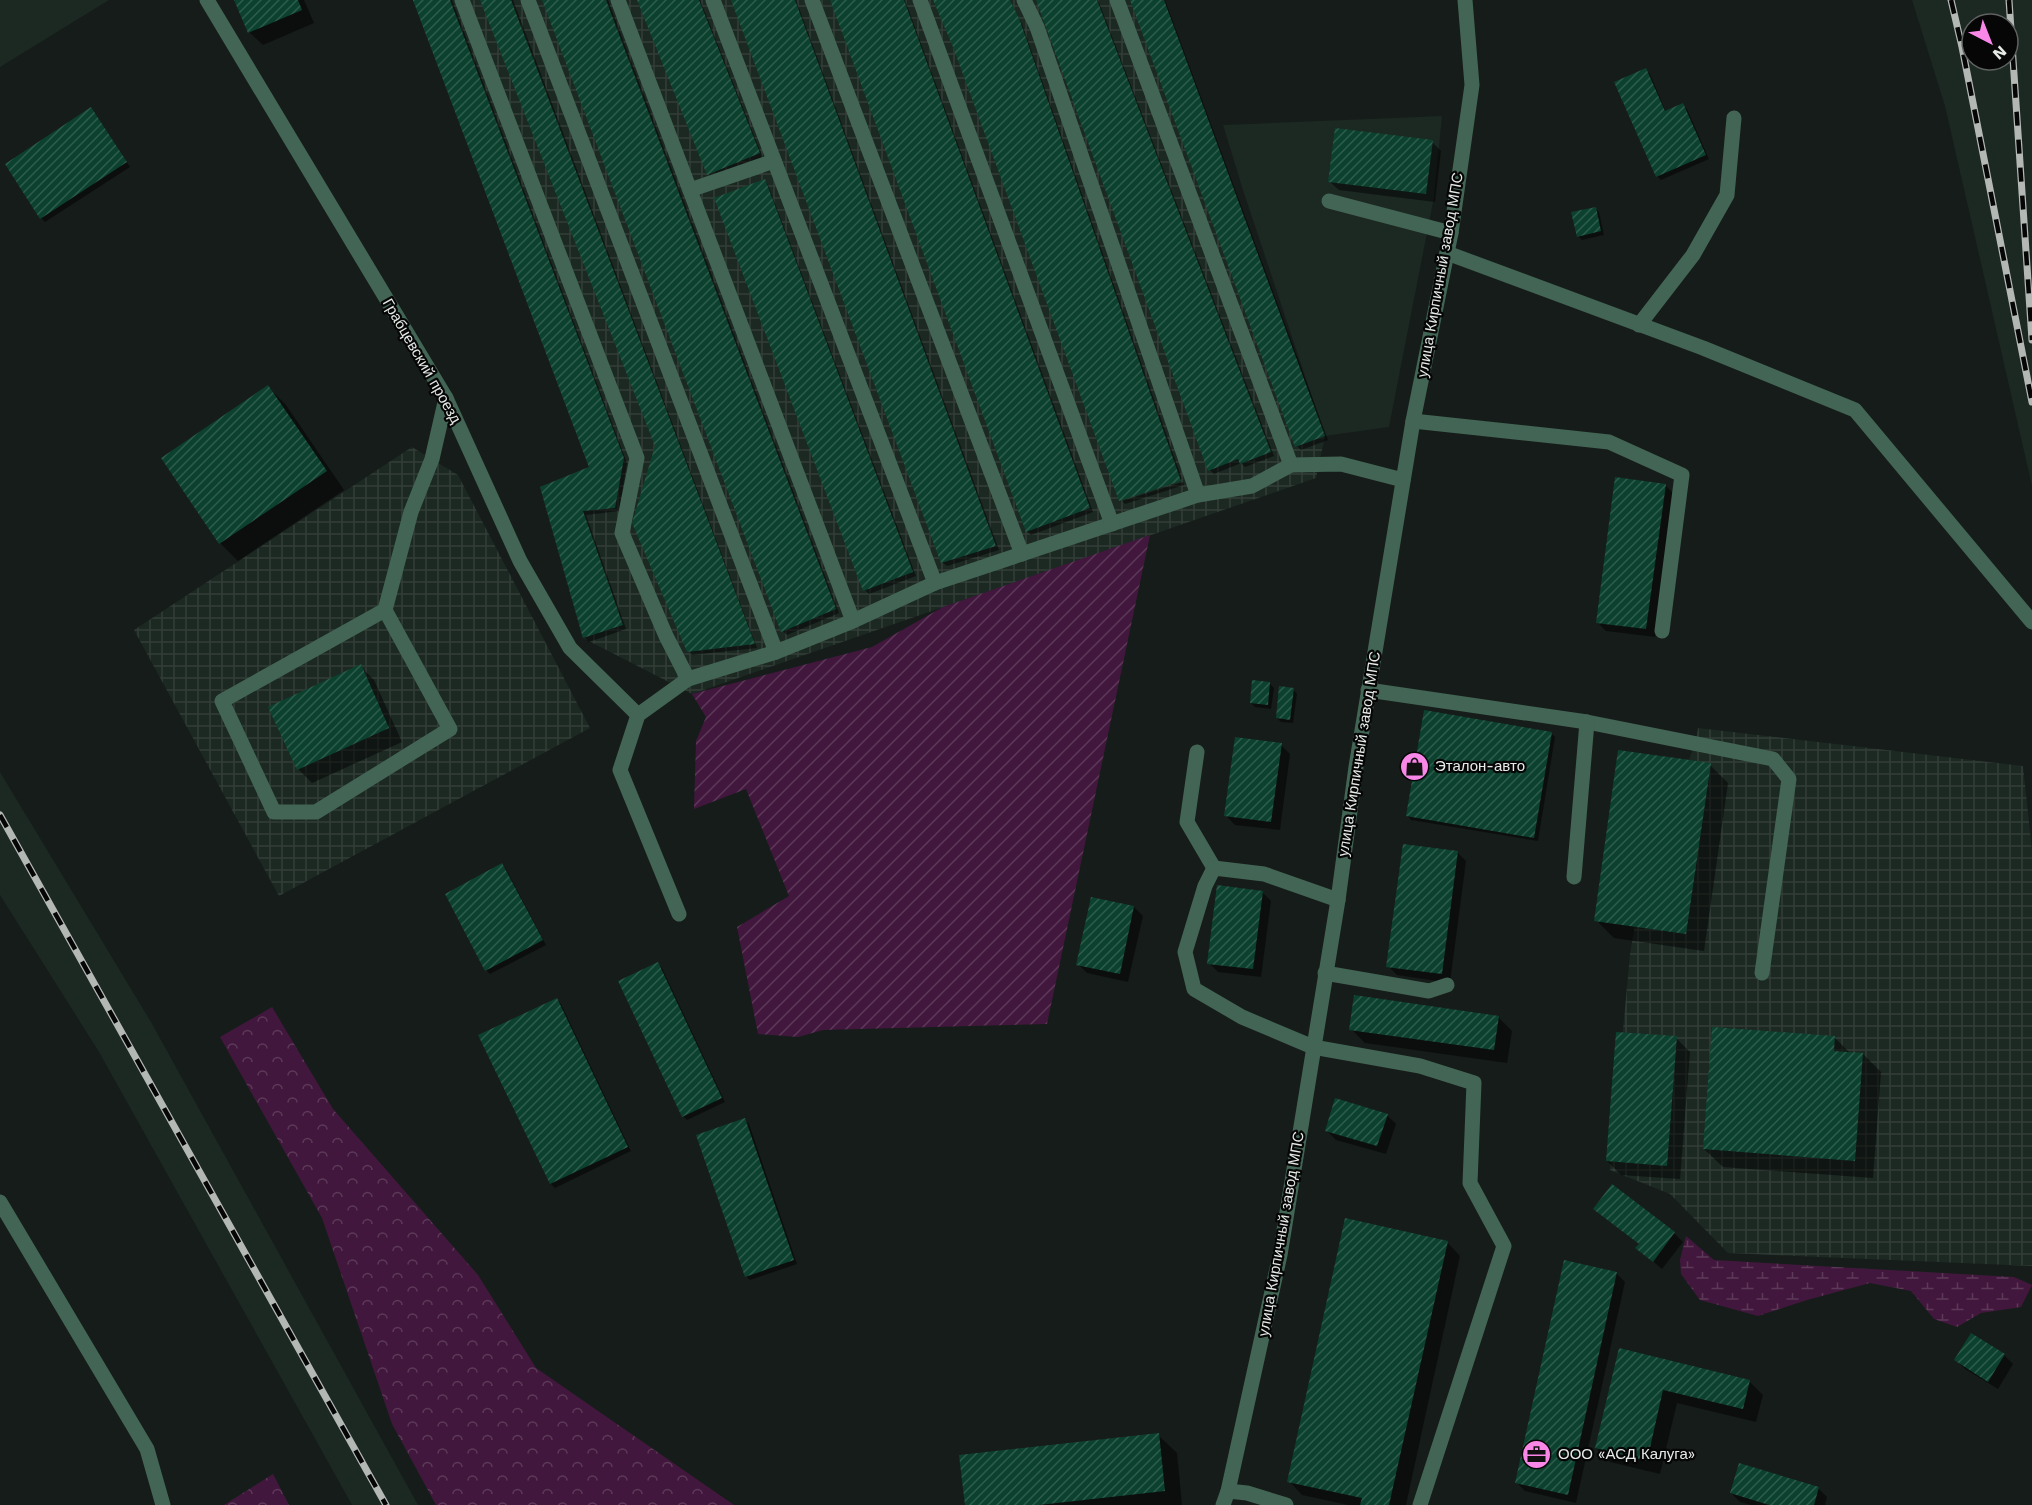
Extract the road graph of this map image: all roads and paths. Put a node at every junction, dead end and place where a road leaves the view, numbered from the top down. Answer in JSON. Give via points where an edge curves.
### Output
{"nodes":[{"id":1,"x":207,"y":0,"type":"edge"},
{"id":2,"x":462,"y":0,"type":"edge"},
{"id":3,"x":528,"y":0,"type":"edge"},
{"id":4,"x":618,"y":0,"type":"edge"},
{"id":5,"x":713,"y":0,"type":"edge"},
{"id":6,"x":812,"y":0,"type":"edge"},
{"id":7,"x":920,"y":0,"type":"edge"},
{"id":8,"x":1024,"y":0,"type":"edge"},
{"id":9,"x":1117,"y":0,"type":"edge"},
{"id":10,"x":1465,"y":0,"type":"edge"},
{"id":11,"x":1734,"y":118,"type":"dead end"},
{"id":12,"x":774,"y":160,"type":"junction"},
{"id":13,"x":690,"y":190,"type":"junction"},
{"id":14,"x":1329,"y":201,"type":"dead end"},
{"id":15,"x":1451,"y":233,"type":"junction"},
{"id":16,"x":1447,"y":253,"type":"junction"},
{"id":17,"x":1639,"y":325,"type":"junction"},
{"id":18,"x":446,"y":398,"type":"junction"},
{"id":19,"x":1413,"y":421,"type":"junction"},
{"id":20,"x":1291,"y":465,"type":"junction"},
{"id":21,"x":1403,"y":480,"type":"junction"},
{"id":22,"x":1198,"y":495,"type":"junction"},
{"id":23,"x":1112,"y":524,"type":"junction"},
{"id":24,"x":1022,"y":554,"type":"junction"},
{"id":25,"x":935,"y":583,"type":"junction"},
{"id":26,"x":385,"y":610,"type":"junction"},
{"id":27,"x":853,"y":621,"type":"junction"},
{"id":28,"x":2032,"y":622,"type":"edge"},
{"id":29,"x":1662,"y":631,"type":"dead end"},
{"id":30,"x":776,"y":652,"type":"junction"},
{"id":31,"x":688,"y":679,"type":"junction"},
{"id":32,"x":1368,"y":690,"type":"junction"},
{"id":33,"x":638,"y":715,"type":"junction"},
{"id":34,"x":1587,"y":722,"type":"junction"},
{"id":35,"x":1197,"y":752,"type":"dead end"},
{"id":36,"x":1214,"y":868,"type":"junction"},
{"id":37,"x":1574,"y":877,"type":"dead end"},
{"id":38,"x":1338,"y":900,"type":"junction"},
{"id":39,"x":679,"y":914,"type":"dead end"},
{"id":40,"x":1762,"y":973,"type":"dead end"},
{"id":41,"x":1325,"y":974,"type":"junction"},
{"id":42,"x":1447,"y":985,"type":"dead end"},
{"id":43,"x":1313,"y":1047,"type":"junction"},
{"id":44,"x":0,"y":1202,"type":"edge"},
{"id":45,"x":1226,"y":1498,"type":"edge"},
{"id":46,"x":163,"y":1505,"type":"edge"},
{"id":47,"x":1286,"y":1505,"type":"edge"},
{"id":48,"x":1420,"y":1505,"type":"edge"}],
"edges":[{"from":1,"to":18,"type":"street","name":"Грабцевский проезд"},
{"from":2,"to":31,"type":"street","via":[[637,459],[622,533]]},
{"from":3,"to":30,"type":"street"},
{"from":4,"to":13,"type":"street"},
{"from":5,"to":12,"type":"street"},
{"from":6,"to":24,"type":"street"},
{"from":7,"to":23,"type":"street"},
{"from":8,"to":22,"type":"street","via":[[1037,27]]},
{"from":9,"to":20,"type":"street"},
{"from":10,"to":15,"type":"street","name":"улица Кирпичный завод МПС","via":[[1472,86]]},
{"from":11,"to":17,"type":"street","via":[[1727,195],[1693,255]]},
{"from":12,"to":13,"type":"street"},
{"from":12,"to":25,"type":"street"},
{"from":13,"to":27,"type":"street"},
{"from":14,"to":15,"type":"street"},
{"from":15,"to":16,"type":"street","name":"улица Кирпичный завод МПС"},
{"from":16,"to":17,"type":"street"},
{"from":16,"to":19,"type":"street","name":"улица Кирпичный завод МПС"},
{"from":17,"to":28,"type":"street","via":[[1855,410]]},
{"from":18,"to":26,"type":"street","via":[[432,459],[411,512]]},
{"from":18,"to":33,"type":"street","name":"Грабцевский проезд","via":[[520,561],[570,648]]},
{"from":19,"to":21,"type":"street","name":"улица Кирпичный завод МПС"},
{"from":19,"to":29,"type":"street","via":[[1609,442],[1682,475]]},
{"from":20,"to":21,"type":"street","via":[[1341,464]]},
{"from":20,"to":22,"type":"street","via":[[1252,486]]},
{"from":21,"to":32,"type":"street","name":"улица Кирпичный завод МПС"},
{"from":22,"to":23,"type":"street"},
{"from":23,"to":24,"type":"street"},
{"from":24,"to":25,"type":"street"},
{"from":25,"to":27,"type":"street"},
{"from":26,"to":26,"type":"street","via":[[450,729],[316,812],[274,812],[222,701]]},
{"from":27,"to":30,"type":"street"},
{"from":30,"to":31,"type":"street"},
{"from":31,"to":33,"type":"street"},
{"from":32,"to":34,"type":"street"},
{"from":32,"to":38,"type":"street","name":"улица Кирпичный завод МПС"},
{"from":33,"to":39,"type":"street","via":[[620,770]]},
{"from":34,"to":37,"type":"street"},
{"from":34,"to":40,"type":"street","via":[[1773,759],[1789,779]]},
{"from":35,"to":36,"type":"street","via":[[1187,822]]},
{"from":36,"to":38,"type":"street","via":[[1264,874]]},
{"from":36,"to":43,"type":"street","via":[[1185,951],[1194,989],[1242,1017]]},
{"from":38,"to":41,"type":"street","name":"улица Кирпичный завод МПС"},
{"from":41,"to":42,"type":"street","via":[[1428,991]]},
{"from":41,"to":43,"type":"street","name":"улица Кирпичный завод МПС"},
{"from":43,"to":45,"type":"street","name":"улица Кирпичный завод МПС","via":[[1280,1255]]},
{"from":43,"to":48,"type":"street","via":[[1420,1066],[1474,1083],[1470,1183],[1504,1246]]},
{"from":44,"to":46,"type":"street","via":[[147,1449]]},
{"from":45,"to":47,"type":"street","via":[[1246,1493]]}]}
